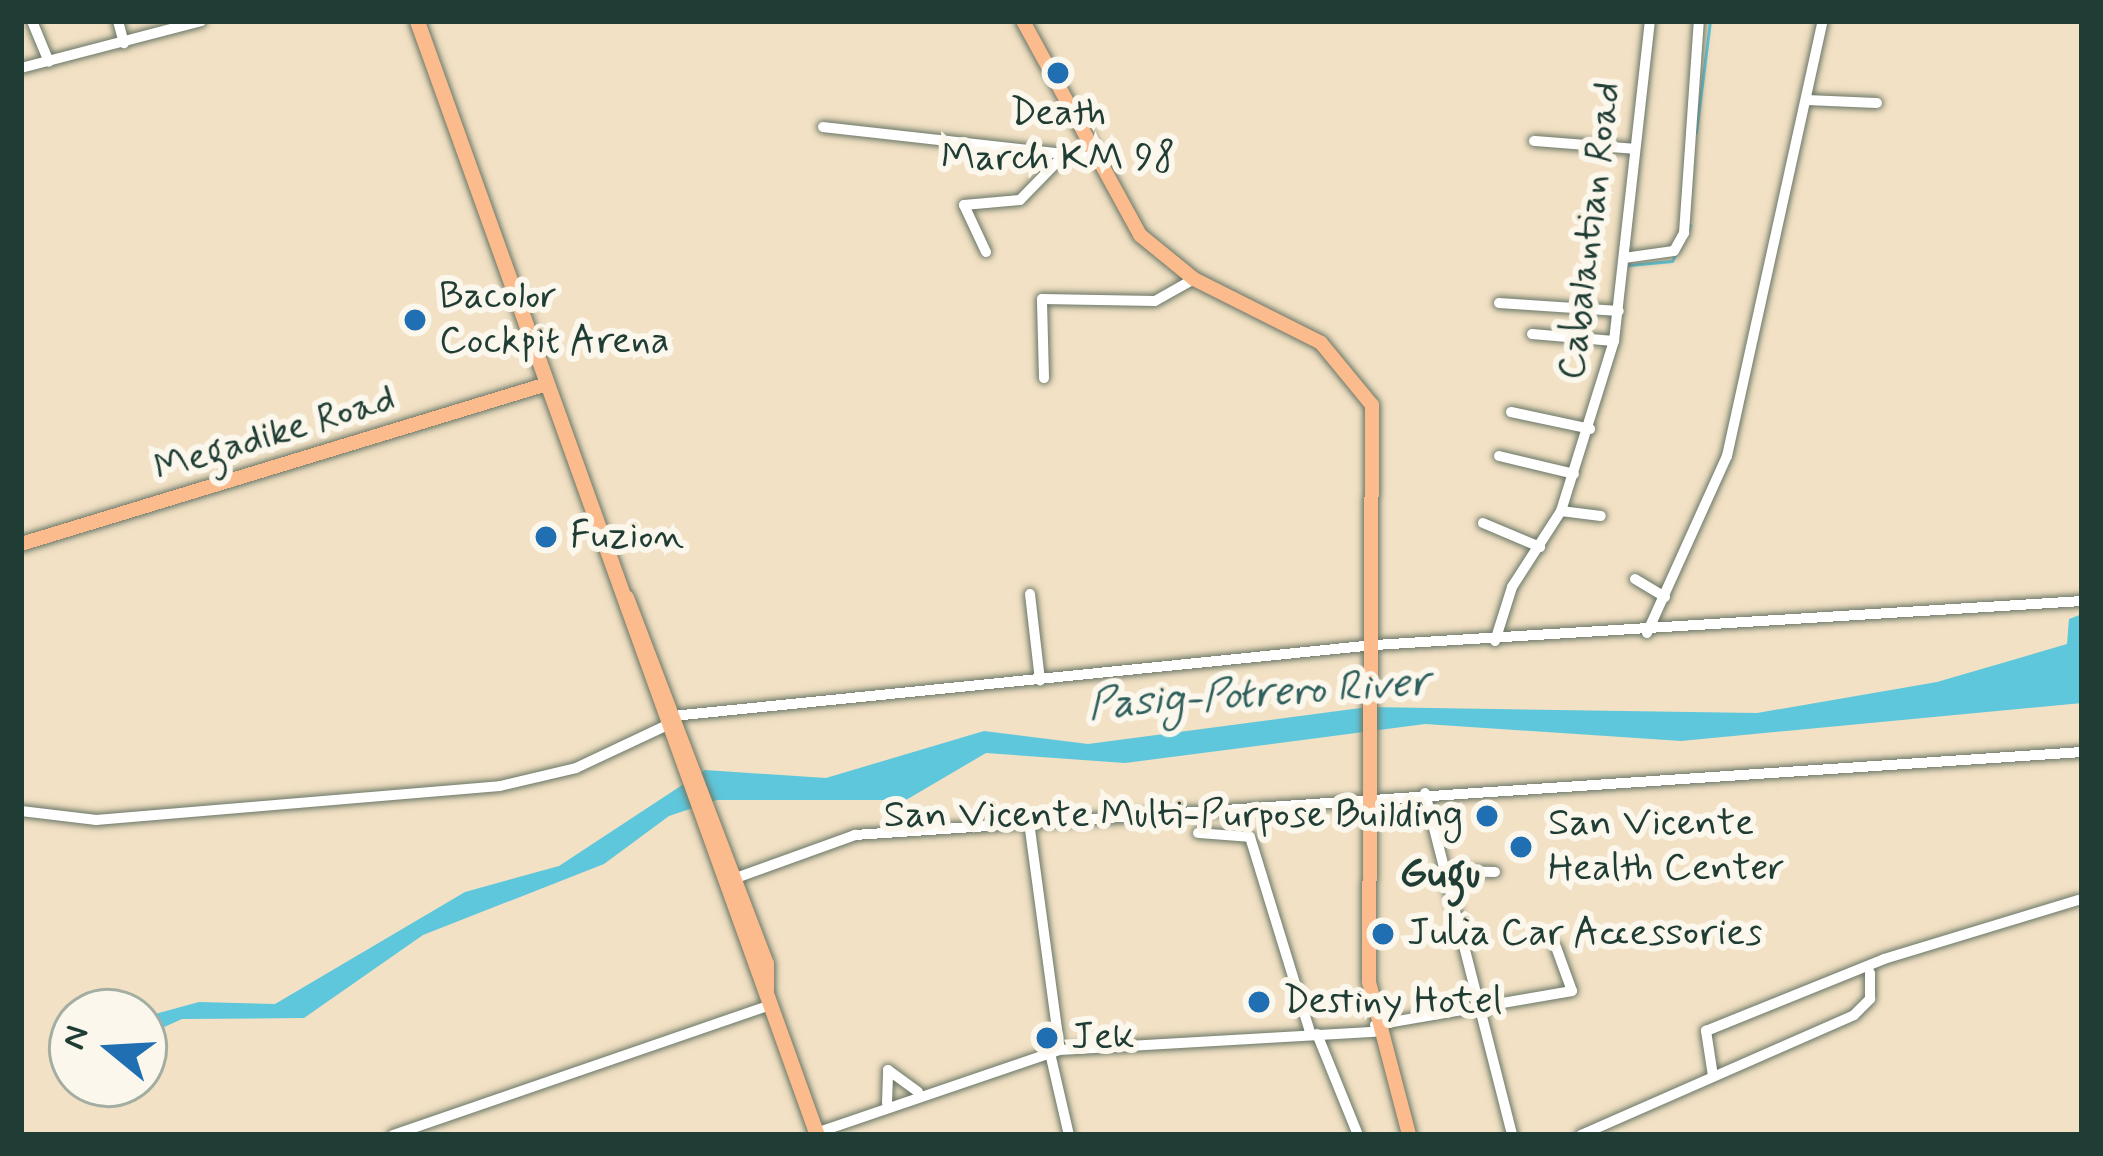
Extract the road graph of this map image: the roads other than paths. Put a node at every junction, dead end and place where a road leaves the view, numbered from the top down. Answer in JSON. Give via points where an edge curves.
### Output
{"nodes":[{"id":1,"x":32,"y":21,"type":"edge"},
{"id":2,"x":118,"y":21,"type":"edge"},
{"id":3,"x":201,"y":21,"type":"edge"},
{"id":4,"x":417,"y":21,"type":"edge"},
{"id":5,"x":1023,"y":21,"type":"edge"},
{"id":6,"x":1650,"y":21,"type":"edge"},
{"id":7,"x":1699,"y":21,"type":"edge"},
{"id":8,"x":1823,"y":21,"type":"edge"},
{"id":9,"x":124,"y":43,"type":"junction"},
{"id":10,"x":50,"y":62,"type":"junction"},
{"id":11,"x":21,"y":68,"type":"edge"},
{"id":12,"x":1806,"y":100,"type":"junction"},
{"id":13,"x":1877,"y":103,"type":"dead end"},
{"id":14,"x":823,"y":128,"type":"dead end"},
{"id":15,"x":1534,"y":141,"type":"dead end"},
{"id":16,"x":1635,"y":149,"type":"junction"},
{"id":17,"x":1090,"y":157,"type":"junction"},
{"id":18,"x":1057,"y":162,"type":"junction"},
{"id":19,"x":986,"y":253,"type":"dead end"},
{"id":20,"x":1624,"y":258,"type":"junction"},
{"id":21,"x":1194,"y":279,"type":"junction"},
{"id":22,"x":1499,"y":303,"type":"dead end"},
{"id":23,"x":1619,"y":311,"type":"junction"},
{"id":24,"x":1532,"y":334,"type":"dead end"},
{"id":25,"x":1614,"y":340,"type":"junction"},
{"id":26,"x":1044,"y":378,"type":"dead end"},
{"id":27,"x":547,"y":384,"type":"junction"},
{"id":28,"x":1511,"y":412,"type":"dead end"},
{"id":29,"x":1590,"y":429,"type":"junction"},
{"id":30,"x":1499,"y":456,"type":"dead end"},
{"id":31,"x":1574,"y":474,"type":"junction"},
{"id":32,"x":1561,"y":511,"type":"junction"},
{"id":33,"x":1600,"y":516,"type":"dead end"},
{"id":34,"x":1483,"y":523,"type":"dead end"},
{"id":35,"x":21,"y":544,"type":"edge"},
{"id":36,"x":1540,"y":547,"type":"junction"},
{"id":37,"x":1635,"y":579,"type":"dead end"},
{"id":38,"x":1030,"y":594,"type":"dead end"},
{"id":39,"x":1665,"y":597,"type":"junction"},
{"id":40,"x":2082,"y":601,"type":"edge"},
{"id":41,"x":1647,"y":633,"type":"junction"},
{"id":42,"x":1495,"y":641,"type":"junction"},
{"id":43,"x":1374,"y":648,"type":"junction"},
{"id":44,"x":1040,"y":680,"type":"junction"},
{"id":45,"x":670,"y":726,"type":"junction"},
{"id":46,"x":2082,"y":752,"type":"edge"},
{"id":47,"x":1371,"y":793,"type":"junction"},
{"id":48,"x":1425,"y":793,"type":"junction"},
{"id":49,"x":21,"y":812,"type":"edge"},
{"id":50,"x":1029,"y":822,"type":"junction"},
{"id":51,"x":1198,"y":833,"type":"dead end"},
{"id":52,"x":1449,"y":871,"type":"junction"},
{"id":53,"x":1495,"y":872,"type":"dead end"},
{"id":54,"x":727,"y":876,"type":"junction"},
{"id":55,"x":2078,"y":900,"type":"dead end"},
{"id":56,"x":1556,"y":947,"type":"dead end"},
{"id":57,"x":1870,"y":973,"type":"junction"},
{"id":58,"x":768,"y":997,"type":"junction"},
{"id":59,"x":1479,"y":1013,"type":"junction"},
{"id":60,"x":1373,"y":1029,"type":"junction"},
{"id":61,"x":1314,"y":1034,"type":"junction"},
{"id":62,"x":1055,"y":1051,"type":"junction"},
{"id":63,"x":1713,"y":1076,"type":"junction"},
{"id":64,"x":918,"y":1092,"type":"junction"},
{"id":65,"x":887,"y":1103,"type":"junction"},
{"id":66,"x":1620,"y":1119,"type":"junction"},
{"id":67,"x":816,"y":1134,"type":"edge"},
{"id":68,"x":393,"y":1135,"type":"edge"},
{"id":69,"x":1069,"y":1135,"type":"edge"},
{"id":70,"x":1358,"y":1135,"type":"edge"},
{"id":71,"x":1409,"y":1135,"type":"edge"},
{"id":72,"x":1512,"y":1135,"type":"edge"},
{"id":73,"x":1581,"y":1135,"type":"edge"},
{"id":74,"x":1627,"y":1135,"type":"edge"}],
"edges":[{"from":1,"to":10,"type":"street"},
{"from":2,"to":9,"type":"street"},
{"from":3,"to":9,"type":"street"},
{"from":4,"to":27,"type":"highway"},
{"from":5,"to":17,"type":"main road"},
{"from":6,"to":16,"type":"street","name":"Cabalantian Road"},
{"from":7,"to":20,"type":"street","via":[[1684,233],[1664,255]]},
{"from":8,"to":12,"type":"street"},
{"from":9,"to":10,"type":"street"},
{"from":10,"to":11,"type":"street"},
{"from":12,"to":13,"type":"street"},
{"from":12,"to":39,"type":"street","via":[[1727,456]]},
{"from":14,"to":18,"type":"street"},
{"from":15,"to":16,"type":"street"},
{"from":16,"to":20,"type":"street","name":"Cabalantian Road"},
{"from":17,"to":18,"type":"street"},
{"from":17,"to":21,"type":"main road","via":[[1140,236]]},
{"from":18,"to":19,"type":"street","via":[[1020,200],[964,205]]},
{"from":20,"to":23,"type":"street","name":"Cabalantian Road"},
{"from":21,"to":26,"type":"street","via":[[1155,302],[1042,299]]},
{"from":21,"to":43,"type":"main road","via":[[1321,343],[1372,405]]},
{"from":22,"to":23,"type":"street"},
{"from":23,"to":25,"type":"street","name":"Cabalantian Road"},
{"from":24,"to":25,"type":"street"},
{"from":25,"to":29,"type":"street","name":"Cabalantian Road"},
{"from":27,"to":35,"type":"main road","name":"Megadike Road"},
{"from":27,"to":45,"type":"highway"},
{"from":28,"to":29,"type":"street"},
{"from":29,"to":31,"type":"street","name":"Cabalantian Road"},
{"from":30,"to":31,"type":"street"},
{"from":31,"to":32,"type":"street","name":"Cabalantian Road"},
{"from":32,"to":33,"type":"street"},
{"from":32,"to":36,"type":"street","name":"Cabalantian Road"},
{"from":34,"to":36,"type":"street"},
{"from":36,"to":42,"type":"street","name":"Cabalantian Road"},
{"from":37,"to":39,"type":"street"},
{"from":38,"to":44,"type":"street"},
{"from":39,"to":41,"type":"street"},
{"from":40,"to":41,"type":"street"},
{"from":41,"to":42,"type":"street"},
{"from":42,"to":43,"type":"street"},
{"from":43,"to":44,"type":"street"},
{"from":43,"to":47,"type":"main road"},
{"from":44,"to":45,"type":"street"},
{"from":45,"to":49,"type":"street","via":[[576,768],[500,785],[96,820]]},
{"from":45,"to":54,"type":"highway"},
{"from":46,"to":48,"type":"street"},
{"from":47,"to":48,"type":"street"},
{"from":47,"to":50,"type":"street"},
{"from":47,"to":60,"type":"main road"},
{"from":48,"to":52,"type":"street"},
{"from":50,"to":54,"type":"street","via":[[821,841]]},
{"from":50,"to":62,"type":"street"},
{"from":51,"to":61,"type":"street","via":[[1250,837]]},
{"from":52,"to":53,"type":"street"},
{"from":52,"to":59,"type":"street"},
{"from":54,"to":58,"type":"highway","via":[[771,977]]},
{"from":55,"to":57,"type":"street","via":[[1884,959]]},
{"from":56,"to":59,"type":"street","via":[[1572,991]]},
{"from":57,"to":63,"type":"street","via":[[1870,999],[1855,1015]]},
{"from":57,"to":63,"type":"street","via":[[1706,1031]]},
{"from":58,"to":67,"type":"highway"},
{"from":58,"to":68,"type":"street"},
{"from":59,"to":60,"type":"street"},
{"from":59,"to":72,"type":"street"},
{"from":60,"to":61,"type":"street"},
{"from":60,"to":71,"type":"main road"},
{"from":61,"to":62,"type":"street"},
{"from":61,"to":70,"type":"street"},
{"from":62,"to":64,"type":"street"},
{"from":62,"to":69,"type":"street"},
{"from":63,"to":66,"type":"street"},
{"from":64,"to":65,"type":"street"},
{"from":64,"to":65,"type":"street","via":[[888,1070]]},
{"from":65,"to":67,"type":"street"},
{"from":66,"to":73,"type":"street"},
{"from":66,"to":74,"type":"street"}]}
